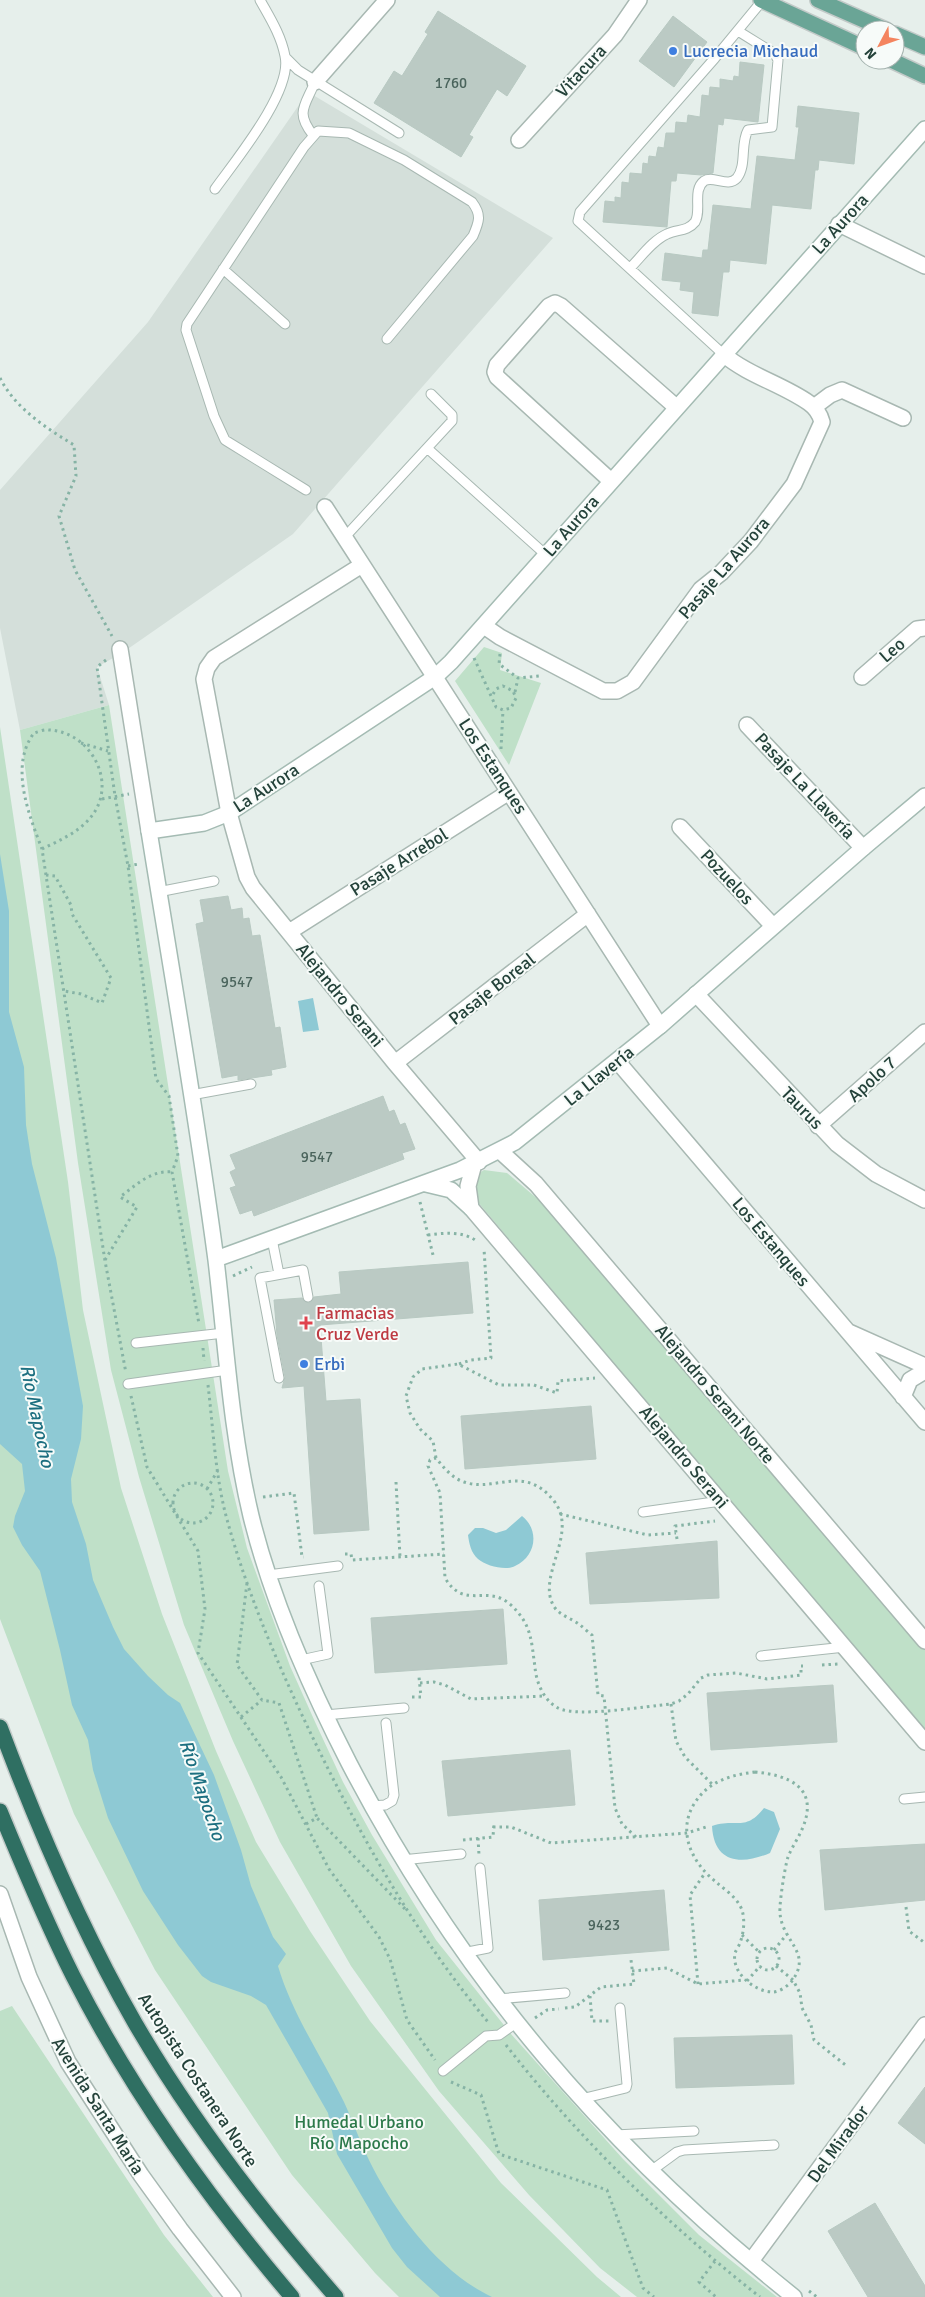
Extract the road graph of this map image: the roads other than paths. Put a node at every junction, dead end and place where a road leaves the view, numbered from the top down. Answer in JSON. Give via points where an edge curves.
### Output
{"nodes":[{"id":1,"x":260,"y":0,"type":"edge"},
{"id":2,"x":639,"y":0,"type":"edge"},
{"id":3,"x":761,"y":0,"type":"edge"},
{"id":4,"x":818,"y":0,"type":"edge"},
{"id":5,"x":381,"y":2,"type":"edge"},
{"id":6,"x":863,"y":20,"type":"edge"},
{"id":7,"x":738,"y":31,"type":"junction"},
{"id":8,"x":905,"y":39,"type":"edge"},
{"id":9,"x":855,"y":43,"type":"edge"},
{"id":10,"x":925,"y":48,"type":"edge"},
{"id":11,"x":286,"y":58,"type":"junction"},
{"id":12,"x":905,"y":67,"type":"edge"},
{"id":13,"x":925,"y":76,"type":"edge"},
{"id":14,"x":316,"y":82,"type":"junction"},
{"id":15,"x":925,"y":129,"type":"edge"},
{"id":16,"x":399,"y":133,"type":"dead end"},
{"id":17,"x":313,"y":135,"type":"junction"},
{"id":18,"x":519,"y":140,"type":"dead end"},
{"id":19,"x":215,"y":189,"type":"dead end"},
{"id":20,"x":839,"y":224,"type":"junction"},
{"id":21,"x":925,"y":266,"type":"edge"},
{"id":22,"x":630,"y":268,"type":"junction"},
{"id":23,"x":223,"y":269,"type":"junction"},
{"id":24,"x":285,"y":324,"type":"dead end"},
{"id":25,"x":388,"y":339,"type":"dead end"},
{"id":26,"x":723,"y":354,"type":"junction"},
{"id":27,"x":431,"y":394,"type":"dead end"},
{"id":28,"x":676,"y":407,"type":"junction"},
{"id":29,"x":814,"y":408,"type":"junction"},
{"id":30,"x":903,"y":418,"type":"dead end"},
{"id":31,"x":427,"y":448,"type":"junction"},
{"id":32,"x":611,"y":481,"type":"junction"},
{"id":33,"x":306,"y":490,"type":"dead end"},
{"id":34,"x":325,"y":507,"type":"dead end"},
{"id":35,"x":344,"y":538,"type":"junction"},
{"id":36,"x":546,"y":555,"type":"junction"},
{"id":37,"x":362,"y":565,"type":"junction"},
{"id":38,"x":484,"y":626,"type":"junction"},
{"id":39,"x":925,"y":628,"type":"edge"},
{"id":40,"x":120,"y":649,"type":"road end"},
{"id":41,"x":435,"y":677,"type":"junction"},
{"id":42,"x":862,"y":677,"type":"dead end"},
{"id":43,"x":748,"y":725,"type":"dead end"},
{"id":44,"x":509,"y":792,"type":"junction"},
{"id":45,"x":925,"y":796,"type":"edge"},
{"id":46,"x":229,"y":813,"type":"junction"},
{"id":47,"x":680,"y":827,"type":"dead end"},
{"id":48,"x":149,"y":831,"type":"junction"},
{"id":49,"x":863,"y":848,"type":"junction"},
{"id":50,"x":214,"y":881,"type":"dead end"},
{"id":51,"x":158,"y":892,"type":"junction"},
{"id":52,"x":588,"y":914,"type":"junction"},
{"id":53,"x":774,"y":926,"type":"junction"},
{"id":54,"x":288,"y":932,"type":"junction"},
{"id":55,"x":696,"y":994,"type":"junction"},
{"id":56,"x":660,"y":1026,"type":"junction"},
{"id":57,"x":925,"y":1032,"type":"edge"},
{"id":58,"x":618,"y":1062,"type":"junction"},
{"id":59,"x":395,"y":1063,"type":"junction"},
{"id":60,"x":251,"y":1084,"type":"dead end"},
{"id":61,"x":190,"y":1095,"type":"junction"},
{"id":62,"x":818,"y":1126,"type":"junction"},
{"id":63,"x":500,"y":1151,"type":"junction"},
{"id":64,"x":477,"y":1163,"type":"junction"},
{"id":65,"x":420,"y":1185,"type":"junction"},
{"id":66,"x":925,"y":1200,"type":"edge"},
{"id":67,"x":471,"y":1208,"type":"junction"},
{"id":68,"x":272,"y":1239,"type":"junction"},
{"id":69,"x":216,"y":1259,"type":"junction"},
{"id":70,"x":279,"y":1274,"type":"junction"},
{"id":71,"x":308,"y":1297,"type":"dead end"},
{"id":72,"x":846,"y":1330,"type":"junction"},
{"id":73,"x":224,"y":1333,"type":"junction"},
{"id":74,"x":136,"y":1343,"type":"dead end"},
{"id":75,"x":925,"y":1366,"type":"edge"},
{"id":76,"x":228,"y":1370,"type":"junction"},
{"id":77,"x":925,"y":1370,"type":"edge"},
{"id":78,"x":279,"y":1378,"type":"dead end"},
{"id":79,"x":128,"y":1384,"type":"dead end"},
{"id":80,"x":903,"y":1397,"type":"junction"},
{"id":81,"x":925,"y":1422,"type":"edge"},
{"id":82,"x":721,"y":1501,"type":"junction"},
{"id":83,"x":643,"y":1512,"type":"dead end"},
{"id":84,"x":338,"y":1566,"type":"dead end"},
{"id":85,"x":268,"y":1575,"type":"junction"},
{"id":86,"x":319,"y":1586,"type":"dead end"},
{"id":87,"x":925,"y":1641,"type":"edge"},
{"id":88,"x":845,"y":1647,"type":"junction"},
{"id":89,"x":760,"y":1656,"type":"dead end"},
{"id":90,"x":301,"y":1660,"type":"junction"},
{"id":91,"x":404,"y":1708,"type":"dead end"},
{"id":92,"x":325,"y":1714,"type":"junction"},
{"id":93,"x":386,"y":1723,"type":"dead end"},
{"id":94,"x":0,"y":1727,"type":"edge"},
{"id":95,"x":925,"y":1742,"type":"edge"},
{"id":96,"x":925,"y":1797,"type":"edge"},
{"id":97,"x":904,"y":1799,"type":"dead end"},
{"id":98,"x":372,"y":1806,"type":"junction"},
{"id":99,"x":0,"y":1811,"type":"edge"},
{"id":100,"x":461,"y":1854,"type":"dead end"},
{"id":101,"x":402,"y":1860,"type":"junction"},
{"id":102,"x":480,"y":1868,"type":"dead end"},
{"id":103,"x":0,"y":1894,"type":"edge"},
{"id":104,"x":463,"y":1953,"type":"junction"},
{"id":105,"x":565,"y":1993,"type":"dead end"},
{"id":106,"x":497,"y":2000,"type":"junction"},
{"id":107,"x":620,"y":2008,"type":"dead end"},
{"id":108,"x":524,"y":2022,"type":"junction"},
{"id":109,"x":925,"y":2025,"type":"edge"},
{"id":110,"x":443,"y":2071,"type":"dead end"},
{"id":111,"x":580,"y":2099,"type":"junction"},
{"id":112,"x":694,"y":2131,"type":"dead end"},
{"id":113,"x":615,"y":2135,"type":"junction"},
{"id":114,"x":774,"y":2145,"type":"dead end"},
{"id":115,"x":651,"y":2171,"type":"junction"},
{"id":116,"x":751,"y":2261,"type":"junction"},
{"id":117,"x":233,"y":2297,"type":"edge"},
{"id":118,"x":292,"y":2297,"type":"edge"},
{"id":119,"x":336,"y":2297,"type":"edge"},
{"id":120,"x":794,"y":2297,"type":"edge"}],
"edges":[{"from":1,"to":11,"type":"lane","via":[[274,24]]},
{"from":2,"to":18,"type":"street","name":"Vitacura","via":[[615,36]]},
{"from":3,"to":7,"type":"lane"},
{"from":3,"to":9,"type":"main road"},
{"from":4,"to":6,"type":"main road"},
{"from":5,"to":14,"type":"street"},
{"from":7,"to":22,"type":"lane","via":[[580,212],[578,221]]},
{"from":7,"to":22,"type":"lane","via":[[775,54],[778,60],[772,127],[748,130],[741,172],[737,178],[730,182],[702,182],[697,219],[693,225],[668,233]]},
{"from":8,"to":10,"type":"main road"},
{"from":11,"to":14,"type":"lane"},
{"from":11,"to":19,"type":"lane","via":[[282,83],[263,121]]},
{"from":12,"to":13,"type":"main road"},
{"from":14,"to":16,"type":"lane"},
{"from":14,"to":17,"type":"lane","via":[[302,113],[304,124]]},
{"from":15,"to":20,"type":"street","name":"La Aurora"},
{"from":17,"to":23,"type":"lane"},
{"from":17,"to":25,"type":"lane","via":[[332,130],[349,133],[404,160],[472,202],[478,210],[480,219],[473,236]]},
{"from":20,"to":21,"type":"street"},
{"from":20,"to":26,"type":"street","name":"La Aurora"},
{"from":22,"to":26,"type":"lane"},
{"from":23,"to":24,"type":"lane"},
{"from":23,"to":33,"type":"lane","via":[[186,324],[214,416],[232,445]]},
{"from":26,"to":28,"type":"street","name":"La Aurora"},
{"from":26,"to":29,"type":"street","via":[[736,365]]},
{"from":27,"to":31,"type":"lane","via":[[453,418]]},
{"from":28,"to":32,"type":"street","name":"La Aurora"},
{"from":28,"to":32,"type":"street","via":[[561,306],[555,303],[542,313],[497,365],[497,377]]},
{"from":29,"to":30,"type":"street","via":[[842,390]]},
{"from":29,"to":38,"type":"street","name":"Pasaje La Aurora","via":[[822,422],[794,484],[751,541],[721,574],[701,589],[633,682],[616,691],[603,690]]},
{"from":31,"to":35,"type":"lane"},
{"from":31,"to":36,"type":"lane"},
{"from":32,"to":36,"type":"street","name":"La Aurora"},
{"from":34,"to":35,"type":"street","name":"Los Estanques"},
{"from":35,"to":37,"type":"street","name":"Los Estanques"},
{"from":36,"to":38,"type":"street","name":"La Aurora"},
{"from":37,"to":41,"type":"street","name":"Los Estanques"},
{"from":37,"to":46,"type":"street","name":"Alejandro Serani","via":[[214,658],[207,668],[204,679]]},
{"from":38,"to":41,"type":"street","name":"La Aurora"},
{"from":39,"to":42,"type":"street","name":"Leo","via":[[917,629]]},
{"from":40,"to":48,"type":"street"},
{"from":41,"to":44,"type":"street","name":"Los Estanques"},
{"from":41,"to":46,"type":"street","name":"La Aurora"},
{"from":43,"to":49,"type":"street","name":"Pasaje La Llavería"},
{"from":44,"to":52,"type":"street","name":"Los Estanques"},
{"from":44,"to":54,"type":"street","name":"Pasaje Arrebol"},
{"from":45,"to":49,"type":"street","name":"La Llavería"},
{"from":46,"to":48,"type":"street","name":"La Aurora","via":[[204,823]]},
{"from":46,"to":54,"type":"street","name":"Alejandro Serani","via":[[247,877]]},
{"from":47,"to":53,"type":"street","name":"Pozuelos"},
{"from":48,"to":51,"type":"street"},
{"from":49,"to":53,"type":"street","name":"La Llavería"},
{"from":50,"to":51,"type":"lane"},
{"from":51,"to":61,"type":"street"},
{"from":52,"to":56,"type":"street","name":"Los Estanques"},
{"from":52,"to":59,"type":"street","name":"Pasaje Boreal"},
{"from":53,"to":55,"type":"street","name":"La Llavería"},
{"from":54,"to":59,"type":"street","name":"Alejandro Serani"},
{"from":55,"to":56,"type":"street","name":"La Llavería"},
{"from":55,"to":62,"type":"street","name":"Taurus"},
{"from":56,"to":58,"type":"street","name":"La Llavería"},
{"from":57,"to":62,"type":"street","name":"Apolo 7"},
{"from":58,"to":63,"type":"street","name":"La Llavería","via":[[536,1127]]},
{"from":58,"to":72,"type":"street","name":"Los Estanques"},
{"from":59,"to":64,"type":"street","name":"Alejandro Serani"},
{"from":60,"to":61,"type":"lane"},
{"from":61,"to":69,"type":"street"},
{"from":62,"to":66,"type":"street","name":"Taurus","via":[[876,1174]]},
{"from":63,"to":64,"type":"street","name":"La Llavería"},
{"from":63,"to":87,"type":"street","name":"Alejandro Serani Norte","via":[[536,1184]]},
{"from":64,"to":65,"type":"street","name":"La Llavería"},
{"from":64,"to":67,"type":"street","via":[[468,1186]]},
{"from":65,"to":67,"type":"street","name":"Alejandro Serani","via":[[450,1190]]},
{"from":65,"to":68,"type":"street","name":"La Llavería"},
{"from":67,"to":82,"type":"street","name":"Alejandro Serani"},
{"from":68,"to":69,"type":"street","name":"La Llavería"},
{"from":68,"to":70,"type":"lane"},
{"from":69,"to":73,"type":"street"},
{"from":70,"to":71,"type":"lane","via":[[303,1270]]},
{"from":70,"to":78,"type":"lane","via":[[260,1278]]},
{"from":72,"to":75,"type":"street"},
{"from":72,"to":80,"type":"street","name":"Los Estanques"},
{"from":73,"to":74,"type":"lane"},
{"from":73,"to":76,"type":"street"},
{"from":76,"to":79,"type":"lane"},
{"from":76,"to":85,"type":"street","via":[[250,1513]]},
{"from":77,"to":80,"type":"street","via":[[910,1380]]},
{"from":80,"to":81,"type":"street","name":"Los Estanques"},
{"from":82,"to":83,"type":"lane"},
{"from":82,"to":88,"type":"street","name":"Alejandro Serani"},
{"from":84,"to":85,"type":"lane"},
{"from":85,"to":90,"type":"street"},
{"from":86,"to":90,"type":"lane","via":[[328,1654]]},
{"from":88,"to":89,"type":"lane"},
{"from":88,"to":95,"type":"street","name":"Alejandro Serani"},
{"from":90,"to":92,"type":"street"},
{"from":91,"to":92,"type":"lane"},
{"from":92,"to":98,"type":"street"},
{"from":93,"to":98,"type":"lane","via":[[394,1795],[392,1801],[385,1805]]},
{"from":94,"to":119,"type":"highway","name":"Autopista Costanera Norte","via":[[66,1888],[135,2023],[238,2176]]},
{"from":96,"to":97,"type":"lane"},
{"from":98,"to":101,"type":"street"},
{"from":99,"to":118,"type":"highway","via":[[62,1953],[130,2078],[222,2212]]},
{"from":100,"to":101,"type":"lane"},
{"from":101,"to":104,"type":"street"},
{"from":102,"to":104,"type":"lane","via":[[488,1948]]},
{"from":103,"to":117,"type":"street","name":"Avenida Santa María","via":[[35,1991],[68,2062],[141,2175]]},
{"from":104,"to":106,"type":"street"},
{"from":105,"to":106,"type":"lane"},
{"from":106,"to":108,"type":"street"},
{"from":107,"to":111,"type":"lane","via":[[626,2088]]},
{"from":108,"to":110,"type":"lane","via":[[499,2036],[486,2036]]},
{"from":108,"to":111,"type":"street"},
{"from":109,"to":116,"type":"street","name":"Del Mirador"},
{"from":111,"to":113,"type":"street"},
{"from":112,"to":113,"type":"lane"},
{"from":113,"to":115,"type":"street"},
{"from":114,"to":115,"type":"lane","via":[[684,2150]]},
{"from":115,"to":116,"type":"street"},
{"from":116,"to":120,"type":"street"}]}
